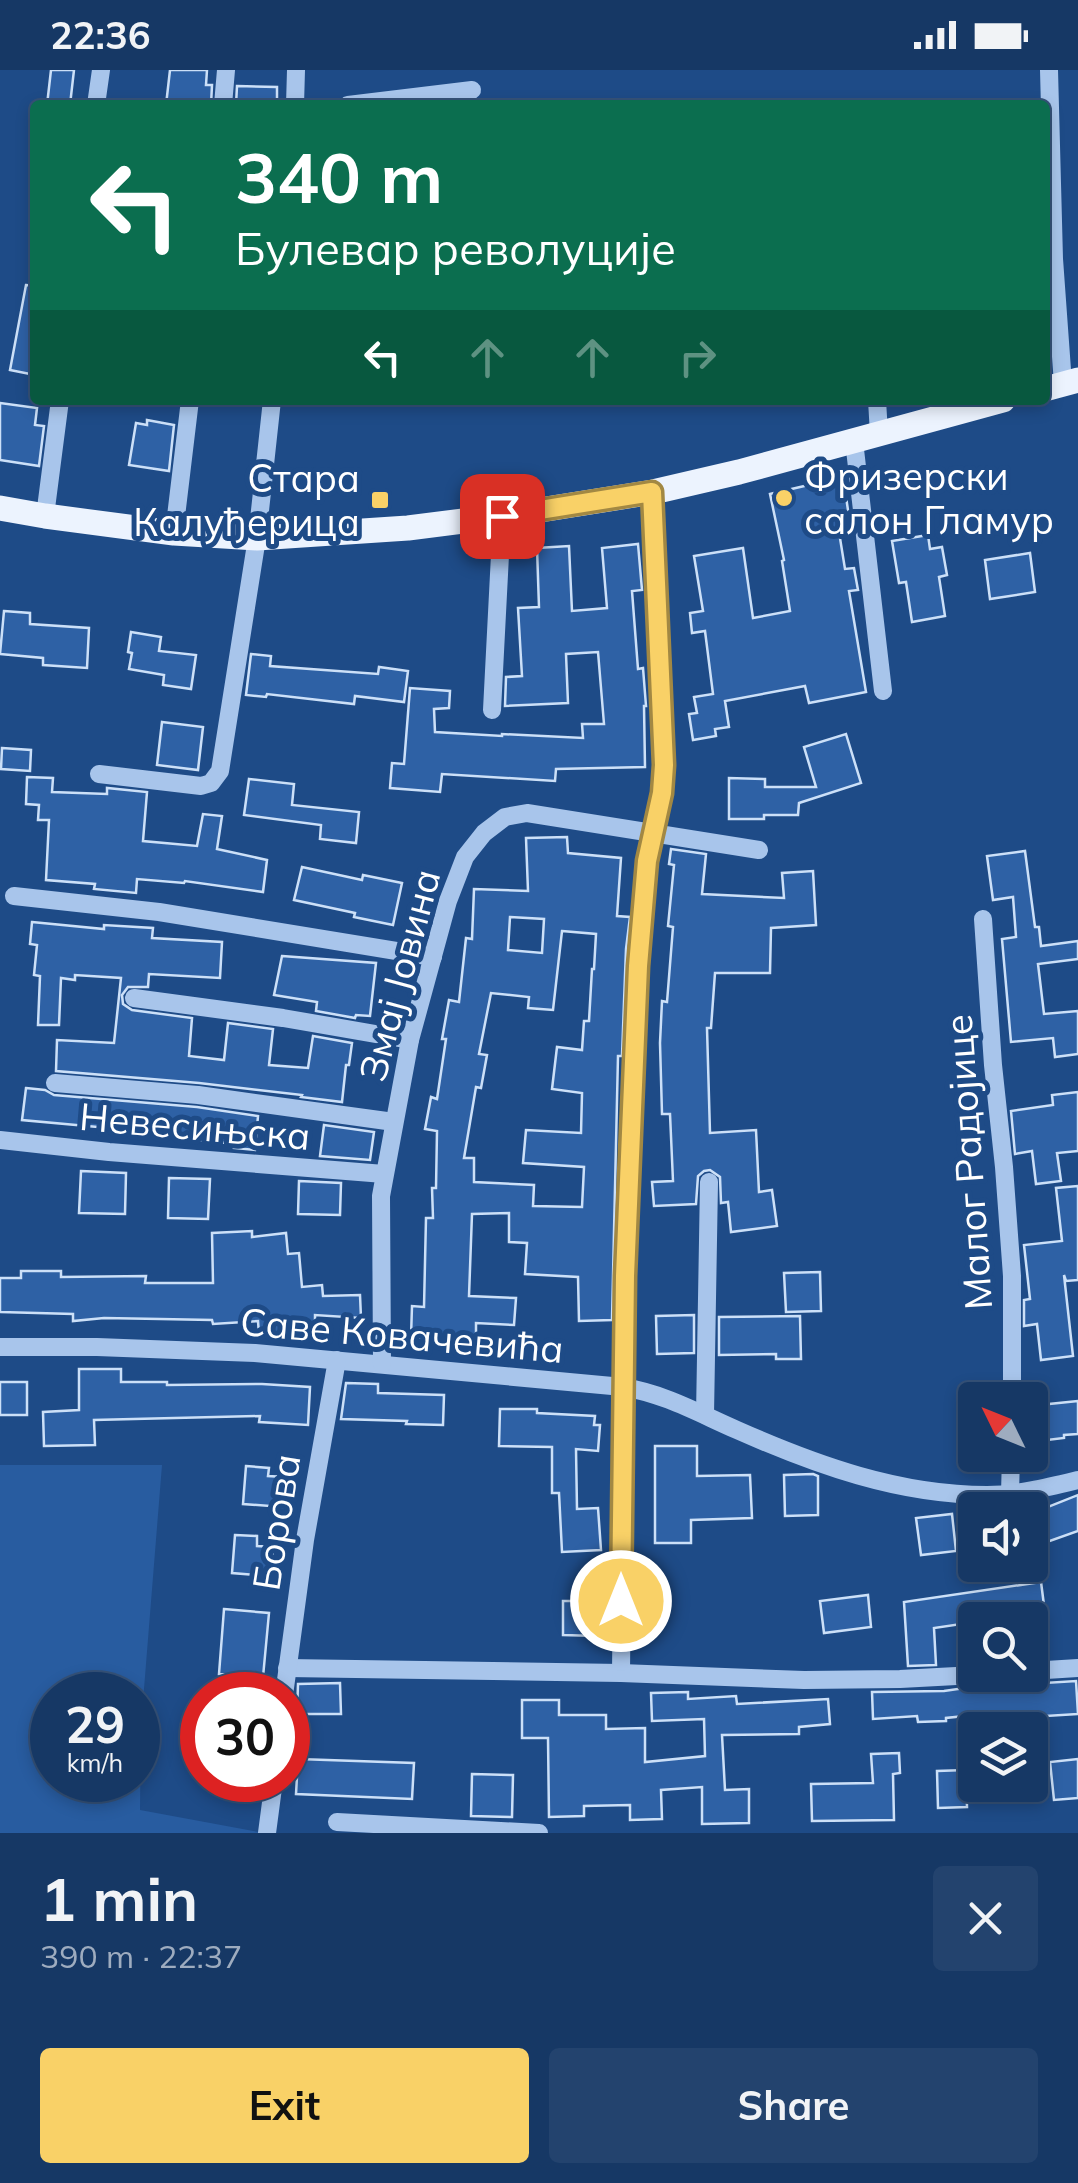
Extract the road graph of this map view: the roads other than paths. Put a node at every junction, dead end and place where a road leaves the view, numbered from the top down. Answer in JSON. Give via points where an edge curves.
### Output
{"nodes":[{"id":1,"x":101,"y":70,"type":"edge"},
{"id":2,"x":226,"y":70,"type":"edge"},
{"id":3,"x":296,"y":70,"type":"edge"},
{"id":4,"x":1049,"y":70,"type":"edge"},
{"id":5,"x":472,"y":90,"type":"dead end"},
{"id":6,"x":97,"y":100,"type":"edge"},
{"id":7,"x":223,"y":100,"type":"edge"},
{"id":8,"x":295,"y":100,"type":"edge"},
{"id":9,"x":389,"y":100,"type":"edge"},
{"id":10,"x":1050,"y":100,"type":"edge"},
{"id":11,"x":1050,"y":108,"type":"edge"},
{"id":12,"x":1062,"y":384,"type":"edge"},
{"id":13,"x":59,"y":405,"type":"edge"},
{"id":14,"x":189,"y":405,"type":"edge"},
{"id":15,"x":271,"y":405,"type":"edge"},
{"id":16,"x":875,"y":405,"type":"edge"},
{"id":17,"x":985,"y":405,"type":"edge"},
{"id":18,"x":867,"y":437,"type":"junction"},
{"id":19,"x":652,"y":492,"type":"junction"},
{"id":20,"x":0,"y":508,"type":"edge"},
{"id":21,"x":45,"y":516,"type":"junction"},
{"id":22,"x":502,"y":516,"type":"junction"},
{"id":23,"x":174,"y":533,"type":"junction"},
{"id":24,"x":257,"y":538,"type":"junction"},
{"id":25,"x":883,"y":690,"type":"dead end"},
{"id":26,"x":492,"y":710,"type":"dead end"},
{"id":27,"x":99,"y":774,"type":"dead end"},
{"id":28,"x":653,"y":832,"type":"junction"},
{"id":29,"x":759,"y":850,"type":"dead end"},
{"id":30,"x":14,"y":896,"type":"dead end"},
{"id":31,"x":983,"y":920,"type":"dead end"},
{"id":32,"x":433,"y":957,"type":"junction"},
{"id":33,"x":134,"y":998,"type":"dead end"},
{"id":34,"x":410,"y":1040,"type":"junction"},
{"id":35,"x":55,"y":1083,"type":"dead end"},
{"id":36,"x":394,"y":1122,"type":"junction"},
{"id":37,"x":0,"y":1140,"type":"edge"},
{"id":38,"x":384,"y":1174,"type":"junction"},
{"id":39,"x":709,"y":1182,"type":"dead end"},
{"id":40,"x":0,"y":1346,"type":"edge"},
{"id":41,"x":337,"y":1360,"type":"junction"},
{"id":42,"x":382,"y":1364,"type":"junction"},
{"id":43,"x":1012,"y":1382,"type":"edge"},
{"id":44,"x":623,"y":1387,"type":"junction"},
{"id":45,"x":705,"y":1415,"type":"junction"},
{"id":46,"x":1078,"y":1480,"type":"edge"},
{"id":47,"x":1020,"y":1492,"type":"edge"},
{"id":48,"x":958,"y":1493,"type":"edge"},
{"id":49,"x":288,"y":1668,"type":"junction"},
{"id":50,"x":1078,"y":1668,"type":"edge"},
{"id":51,"x":1048,"y":1670,"type":"edge"},
{"id":52,"x":287,"y":1672,"type":"edge"},
{"id":53,"x":621,"y":1673,"type":"junction"},
{"id":54,"x":958,"y":1676,"type":"edge"},
{"id":55,"x":271,"y":1802,"type":"edge"},
{"id":56,"x":337,"y":1822,"type":"dead end"},
{"id":57,"x":267,"y":1833,"type":"edge"},
{"id":58,"x":539,"y":1833,"type":"edge"}],
"edges":[{"from":1,"to":6,"type":"street"},
{"from":2,"to":7,"type":"street"},
{"from":3,"to":8,"type":"street"},
{"from":4,"to":10,"type":"street"},
{"from":5,"to":9,"type":"street"},
{"from":11,"to":12,"type":"street"},
{"from":13,"to":21,"type":"street"},
{"from":14,"to":23,"type":"street"},
{"from":15,"to":24,"type":"street"},
{"from":16,"to":18,"type":"street"},
{"from":17,"to":18,"type":"main road"},
{"from":18,"to":19,"type":"main road"},
{"from":18,"to":25,"type":"street"},
{"from":19,"to":22,"type":"main road"},
{"from":19,"to":28,"type":"street","via":[[664,765]]},
{"from":20,"to":21,"type":"main road"},
{"from":21,"to":23,"type":"main road"},
{"from":22,"to":24,"type":"main road"},
{"from":22,"to":26,"type":"street"},
{"from":23,"to":24,"type":"main road"},
{"from":24,"to":27,"type":"street","via":[[218,776],[202,786]]},
{"from":28,"to":29,"type":"street","name":"Змај Јовина"},
{"from":28,"to":32,"type":"street","name":"Змај Јовина","via":[[527,813],[504,818],[465,856]]},
{"from":28,"to":44,"type":"street","via":[[638,966]]},
{"from":30,"to":32,"type":"street","via":[[159,912]]},
{"from":31,"to":43,"type":"street","name":"Малог Радојице","via":[[1012,1276]]},
{"from":32,"to":34,"type":"street","name":"Змај Јовина"},
{"from":33,"to":34,"type":"street"},
{"from":34,"to":36,"type":"street","name":"Змај Јовина"},
{"from":35,"to":36,"type":"street"},
{"from":36,"to":38,"type":"street","name":"Змај Јовина"},
{"from":37,"to":38,"type":"street","name":"Невесињска"},
{"from":38,"to":42,"type":"street","name":"Змај Јовина"},
{"from":39,"to":45,"type":"street"},
{"from":40,"to":41,"type":"street","name":"Саве Ковачевића"},
{"from":41,"to":42,"type":"street","name":"Саве Ковачевића"},
{"from":41,"to":49,"type":"street","name":"Борова"},
{"from":42,"to":44,"type":"street","name":"Саве Ковачевића"},
{"from":44,"to":45,"type":"street","name":"Саве Ковачевића"},
{"from":44,"to":53,"type":"street"},
{"from":45,"to":48,"type":"street","name":"Саве Ковачевића","via":[[859,1478]]},
{"from":46,"to":47,"type":"street","name":"Саве Ковачевића"},
{"from":49,"to":52,"type":"street","name":"Борова"},
{"from":49,"to":53,"type":"street"},
{"from":50,"to":51,"type":"street"},
{"from":53,"to":54,"type":"street","via":[[804,1680]]},
{"from":55,"to":57,"type":"street"},
{"from":56,"to":58,"type":"street"}]}
